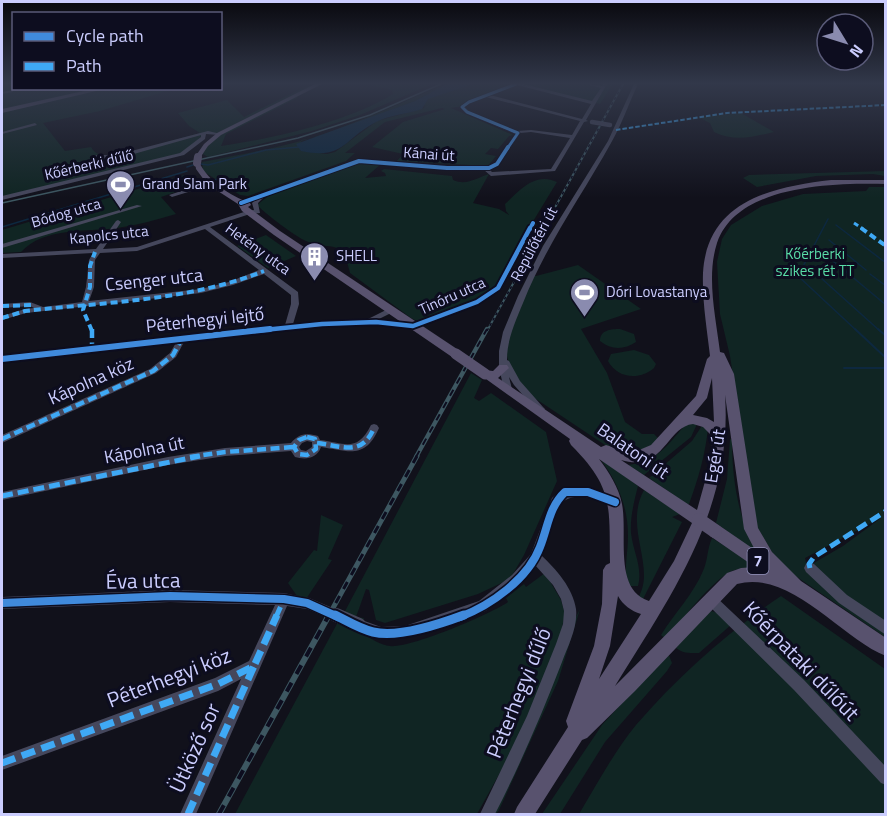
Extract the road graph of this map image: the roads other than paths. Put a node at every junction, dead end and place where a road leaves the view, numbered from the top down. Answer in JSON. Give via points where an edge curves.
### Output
{"nodes":[{"id":1,"x":243,"y":122,"type":"edge"},
{"id":2,"x":493,"y":122,"type":"edge"},
{"id":3,"x":582,"y":122,"type":"edge"},
{"id":4,"x":592,"y":122,"type":"edge"},
{"id":5,"x":620,"y":122,"type":"edge"},
{"id":6,"x":35,"y":124,"type":"dead end"},
{"id":7,"x":618,"y":126,"type":"junction"},
{"id":8,"x":517,"y":132,"type":"junction"},
{"id":9,"x":2,"y":133,"type":"edge"},
{"id":10,"x":204,"y":134,"type":"junction"},
{"id":11,"x":219,"y":134,"type":"junction"},
{"id":12,"x":573,"y":137,"type":"junction"},
{"id":13,"x":97,"y":156,"type":"dead end"},
{"id":14,"x":488,"y":171,"type":"junction"},
{"id":15,"x":885,"y":182,"type":"edge"},
{"id":16,"x":212,"y":183,"type":"junction"},
{"id":17,"x":267,"y":193,"type":"junction"},
{"id":18,"x":172,"y":195,"type":"dead end"},
{"id":19,"x":2,"y":198,"type":"edge"},
{"id":20,"x":241,"y":203,"type":"junction"},
{"id":21,"x":139,"y":206,"type":"dead end"},
{"id":22,"x":254,"y":212,"type":"junction"},
{"id":23,"x":118,"y":222,"type":"dead end"},
{"id":24,"x":533,"y":223,"type":"dead end"},
{"id":25,"x":206,"y":227,"type":"junction"},
{"id":26,"x":2,"y":246,"type":"edge"},
{"id":27,"x":95,"y":252,"type":"junction"},
{"id":28,"x":2,"y":256,"type":"edge"},
{"id":29,"x":264,"y":271,"type":"junction"},
{"id":30,"x":85,"y":304,"type":"junction"},
{"id":31,"x":2,"y":306,"type":"edge"},
{"id":32,"x":45,"y":309,"type":"junction"},
{"id":33,"x":391,"y":311,"type":"junction"},
{"id":34,"x":2,"y":318,"type":"edge"},
{"id":35,"x":371,"y":322,"type":"junction"},
{"id":36,"x":413,"y":326,"type":"junction"},
{"id":37,"x":288,"y":327,"type":"junction"},
{"id":38,"x":182,"y":338,"type":"junction"},
{"id":39,"x":715,"y":346,"type":"junction"},
{"id":40,"x":2,"y":359,"type":"edge"},
{"id":41,"x":503,"y":363,"type":"junction"},
{"id":42,"x":487,"y":375,"type":"junction"},
{"id":43,"x":508,"y":389,"type":"junction"},
{"id":44,"x":545,"y":414,"type":"junction"},
{"id":45,"x":681,"y":422,"type":"junction"},
{"id":46,"x":563,"y":426,"type":"junction"},
{"id":47,"x":374,"y":428,"type":"dead end"},
{"id":48,"x":719,"y":436,"type":"junction"},
{"id":49,"x":2,"y":439,"type":"edge"},
{"id":50,"x":317,"y":443,"type":"junction"},
{"id":51,"x":294,"y":447,"type":"junction"},
{"id":52,"x":604,"y":477,"type":"junction"},
{"id":53,"x":588,"y":492,"type":"junction"},
{"id":54,"x":2,"y":496,"type":"edge"},
{"id":55,"x":615,"y":502,"type":"junction"},
{"id":56,"x":617,"y":546,"type":"junction"},
{"id":57,"x":535,"y":557,"type":"junction"},
{"id":58,"x":810,"y":568,"type":"dead end"},
{"id":59,"x":802,"y":590,"type":"junction"},
{"id":60,"x":285,"y":599,"type":"junction"},
{"id":61,"x":711,"y":600,"type":"junction"},
{"id":62,"x":2,"y":603,"type":"edge"},
{"id":63,"x":654,"y":610,"type":"junction"},
{"id":64,"x":885,"y":629,"type":"edge"},
{"id":65,"x":885,"y":648,"type":"edge"},
{"id":66,"x":254,"y":666,"type":"junction"},
{"id":67,"x":566,"y":744,"type":"junction"},
{"id":68,"x":2,"y":763,"type":"edge"},
{"id":69,"x":885,"y":778,"type":"edge"},
{"id":70,"x":188,"y":814,"type":"edge"},
{"id":71,"x":488,"y":814,"type":"edge"},
{"id":72,"x":524,"y":814,"type":"edge"}],
"edges":[{"from":1,"to":11,"type":"main road","name":"Balatoni út","number":"7"},
{"from":2,"to":8,"type":"street"},
{"from":3,"to":12,"type":"street"},
{"from":4,"to":7,"type":"street","bridge":true},
{"from":5,"to":7,"type":"street","name":"Repülőtéri út"},
{"from":6,"to":9,"type":"street"},
{"from":7,"to":41,"type":"street","name":"Repülőtéri út","via":[[535,267],[507,332]]},
{"from":8,"to":12,"type":"street"},
{"from":8,"to":14,"type":"street","via":[[517,138]]},
{"from":10,"to":11,"type":"street"},
{"from":10,"to":13,"type":"street","via":[[116,157]]},
{"from":10,"to":19,"type":"street","name":"Kőérberki dűlő","via":[[182,154]]},
{"from":11,"to":16,"type":"main road","name":"Balatoni út","number":"7","via":[[206,145],[198,160],[200,173]]},
{"from":12,"to":14,"type":"street","name":"Kánai út","via":[[550,171]]},
{"from":14,"to":17,"type":"street","name":"Kánai út","via":[[359,161]]},
{"from":15,"to":39,"type":"main road","name":"Egér út","via":[[787,189],[749,202],[726,219],[714,238],[708,263]]},
{"from":16,"to":18,"type":"street"},
{"from":16,"to":20,"type":"main road","name":"Balatoni út","number":"7"},
{"from":17,"to":20,"type":"street","name":"Kánai út"},
{"from":17,"to":22,"type":"street","via":[[255,203]]},
{"from":20,"to":22,"type":"main road","name":"Balatoni út","number":"7"},
{"from":21,"to":26,"type":"street","name":"Bódog utca"},
{"from":22,"to":25,"type":"street","name":"Kapolcs utca"},
{"from":22,"to":33,"type":"main road","name":"Balatoni út","number":"7"},
{"from":23,"to":27,"type":"street"},
{"from":24,"to":36,"type":"street","name":"Tinóru utca","via":[[498,288],[477,302]]},
{"from":25,"to":27,"type":"street","name":"Kapolcs utca","via":[[137,249]]},
{"from":25,"to":29,"type":"street","name":"Hetény utca"},
{"from":27,"to":28,"type":"street","name":"Kapolcs utca"},
{"from":27,"to":30,"type":"street"},
{"from":29,"to":30,"type":"street","name":"Csenger utca","via":[[201,291]]},
{"from":29,"to":37,"type":"street","name":"Hetény utca","via":[[295,294]]},
{"from":30,"to":32,"type":"street","name":"Csenger utca"},
{"from":31,"to":32,"type":"street","name":"Csenger utca","via":[[30,304]]},
{"from":32,"to":34,"type":"street","name":"Csenger utca"},
{"from":33,"to":35,"type":"street","via":[[391,316]]},
{"from":33,"to":36,"type":"main road","name":"Balatoni út","number":"7"},
{"from":35,"to":36,"type":"street","name":"Péterhegyi lejtő"},
{"from":35,"to":37,"type":"street","name":"Péterhegyi lejtő"},
{"from":36,"to":42,"type":"main road","name":"Balatoni út","number":"7","bridge":true},
{"from":37,"to":38,"type":"street","name":"Péterhegyi lejtő"},
{"from":38,"to":40,"type":"street","name":"Péterhegyi lejtő"},
{"from":38,"to":49,"type":"street","name":"Kápolna köz","via":[[172,355],[153,371]]},
{"from":39,"to":45,"type":"main road","via":[[705,392]]},
{"from":39,"to":48,"type":"main road","name":"Egér út"},
{"from":39,"to":59,"type":"main road","via":[[728,374],[751,529],[768,557]]},
{"from":41,"to":42,"type":"main road","via":[[497,374]]},
{"from":41,"to":43,"type":"street","name":"Repülőtéri út"},
{"from":41,"to":44,"type":"street"},
{"from":42,"to":43,"type":"main road","name":"Balatoni út","number":"7"},
{"from":43,"to":44,"type":"main road","name":"Balatoni út","number":"7"},
{"from":44,"to":46,"type":"main road","name":"Balatoni út","number":"7"},
{"from":45,"to":46,"type":"main road","via":[[656,449],[632,458],[606,450]]},
{"from":45,"to":48,"type":"main road","via":[[701,420]]},
{"from":46,"to":52,"type":"main road"},
{"from":46,"to":59,"type":"main road","name":"Balatoni út","number":"7","bridge":true},
{"from":47,"to":50,"type":"street","name":"Kápolna út","via":[[360,447]]},
{"from":48,"to":63,"type":"main road","name":"Egér út","via":[[702,514],[679,567]]},
{"from":50,"to":51,"type":"street","name":"Kápolna út","via":[[307,437]]},
{"from":50,"to":51,"type":"street","name":"Kápolna út","via":[[307,455],[298,454]]},
{"from":51,"to":54,"type":"street","name":"Kápolna út","via":[[168,461]]},
{"from":52,"to":53,"type":"street","via":[[602,484]]},
{"from":52,"to":55,"type":"main road"},
{"from":53,"to":55,"type":"street"},
{"from":53,"to":57,"type":"street","via":[[565,492],[556,501]]},
{"from":55,"to":56,"type":"main road"},
{"from":56,"to":63,"type":"main road","via":[[623,593],[637,606]]},
{"from":56,"to":67,"type":"main road","via":[[602,645]]},
{"from":57,"to":60,"type":"street","bridge":true,"via":[[516,579],[476,609],[405,632],[381,633],[307,603]]},
{"from":57,"to":71,"type":"street","name":"Péterhegyi dűlő","via":[[564,594],[570,609],[569,620],[525,741]]},
{"from":58,"to":64,"type":"street","via":[[838,595]]},
{"from":59,"to":61,"type":"main road","via":[[759,574],[745,574],[732,578]]},
{"from":59,"to":65,"type":"main road","name":"Balatoni út","number":"7"},
{"from":60,"to":62,"type":"street","name":"Éva utca","via":[[170,596]]},
{"from":60,"to":66,"type":"street","name":"Péterhegyi köz"},
{"from":61,"to":67,"type":"main road"},
{"from":61,"to":69,"type":"street","name":"Kőérpataki dűlőút","via":[[799,685]]},
{"from":63,"to":67,"type":"main road","name":"Egér út"},
{"from":66,"to":68,"type":"street","name":"Péterhegyi köz","via":[[218,684]]},
{"from":66,"to":70,"type":"street","name":"Ütköző sor"},
{"from":67,"to":72,"type":"main road","name":"Egér út"}]}
